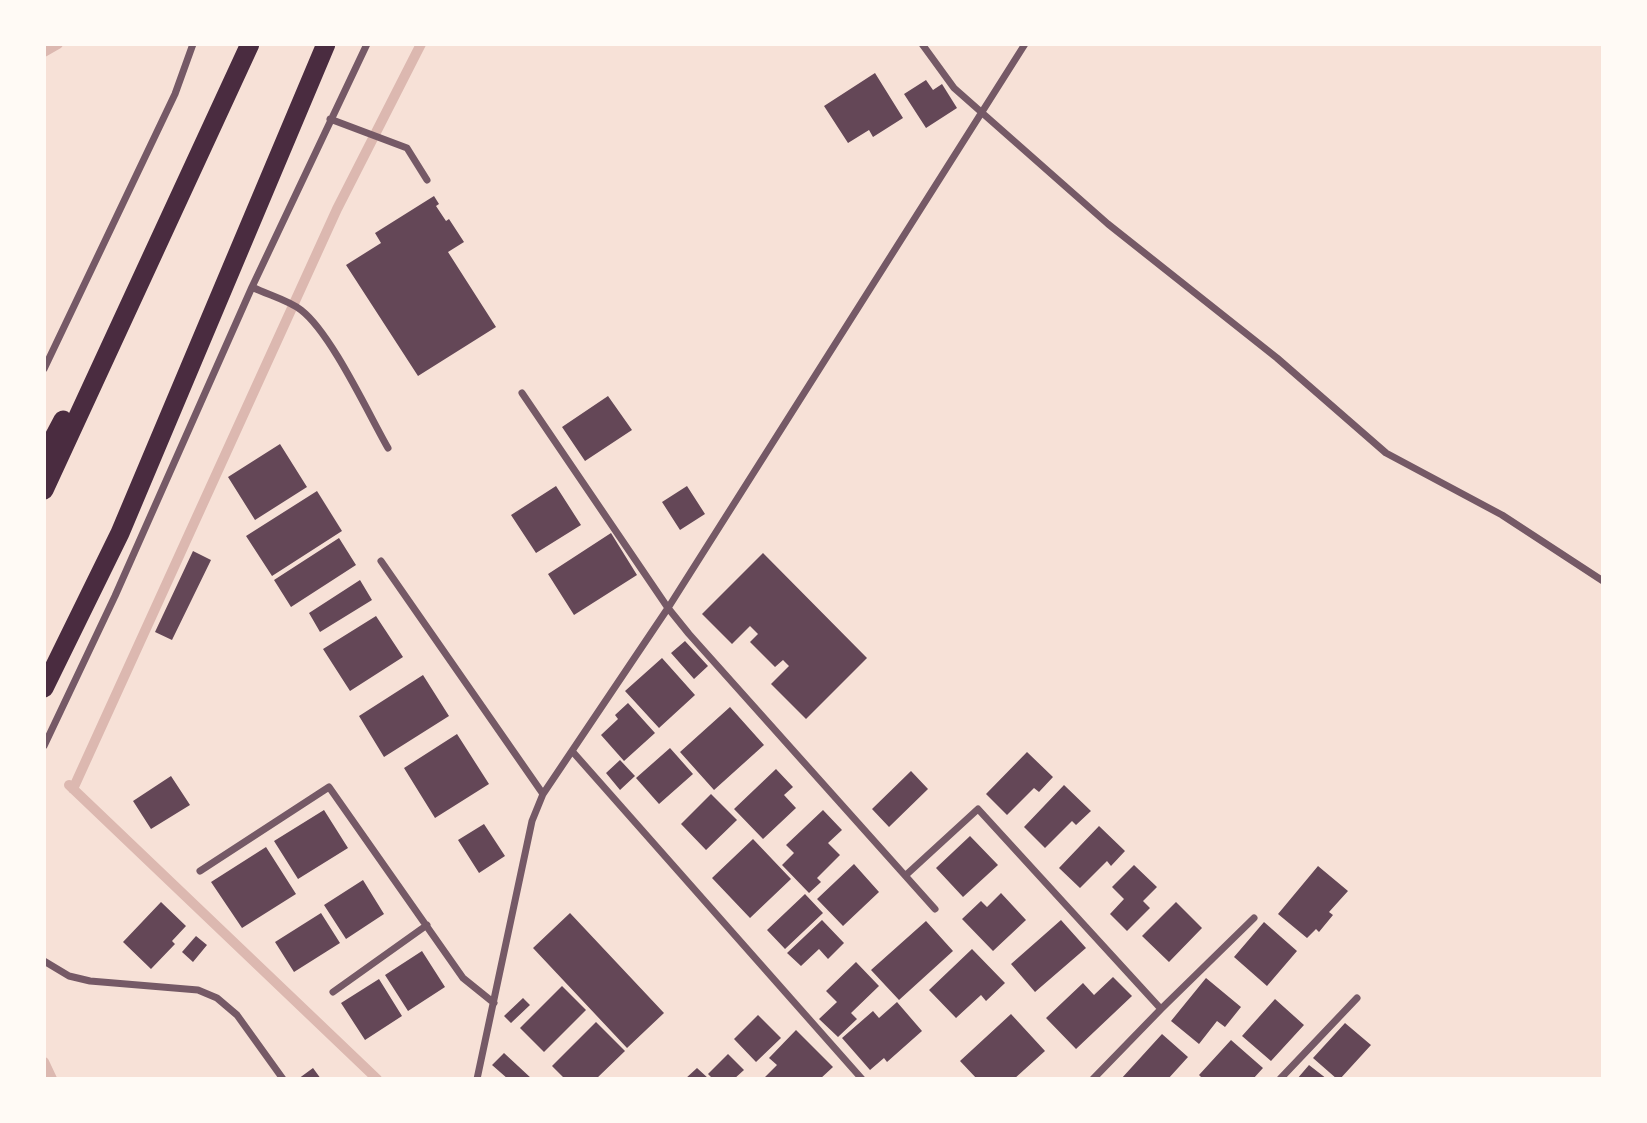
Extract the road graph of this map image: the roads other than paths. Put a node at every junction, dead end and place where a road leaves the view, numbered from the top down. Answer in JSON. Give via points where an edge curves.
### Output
{"nodes":[{"id":1,"x":192,"y":44,"type":"edge"},
{"id":2,"x":250,"y":44,"type":"edge"},
{"id":3,"x":326,"y":44,"type":"edge"},
{"id":4,"x":367,"y":44,"type":"edge"},
{"id":5,"x":922,"y":44,"type":"edge"},
{"id":6,"x":1026,"y":44,"type":"edge"},
{"id":7,"x":981,"y":112,"type":"junction"},
{"id":8,"x":330,"y":119,"type":"junction"},
{"id":9,"x":427,"y":180,"type":"dead end"},
{"id":10,"x":162,"y":234,"type":"junction"},
{"id":11,"x":252,"y":287,"type":"junction"},
{"id":12,"x":44,"y":369,"type":"edge"},
{"id":13,"x":522,"y":393,"type":"dead end"},
{"id":14,"x":388,"y":448,"type":"dead end"},
{"id":15,"x":44,"y":456,"type":"edge"},
{"id":16,"x":44,"y":490,"type":"edge"},
{"id":17,"x":382,"y":561,"type":"dead end"},
{"id":18,"x":1603,"y":581,"type":"edge"},
{"id":19,"x":668,"y":608,"type":"junction"},
{"id":20,"x":44,"y":688,"type":"edge"},
{"id":21,"x":44,"y":746,"type":"edge"},
{"id":22,"x":572,"y":751,"type":"junction"},
{"id":23,"x":543,"y":794,"type":"junction"},
{"id":24,"x":200,"y":871,"type":"dead end"},
{"id":25,"x":906,"y":875,"type":"junction"},
{"id":26,"x":935,"y":909,"type":"dead end"},
{"id":27,"x":1254,"y":918,"type":"dead end"},
{"id":28,"x":427,"y":925,"type":"junction"},
{"id":29,"x":44,"y":961,"type":"edge"},
{"id":30,"x":333,"y":992,"type":"dead end"},
{"id":31,"x":1356,"y":999,"type":"dead end"},
{"id":32,"x":494,"y":1003,"type":"junction"},
{"id":33,"x":1161,"y":1009,"type":"junction"},
{"id":34,"x":283,"y":1079,"type":"edge"},
{"id":35,"x":477,"y":1079,"type":"edge"},
{"id":36,"x":862,"y":1079,"type":"edge"},
{"id":37,"x":1093,"y":1079,"type":"edge"},
{"id":38,"x":1280,"y":1079,"type":"edge"}],
"edges":[{"from":1,"to":12,"type":"street","via":[[175,94]]},
{"from":2,"to":10,"type":"highway"},
{"from":3,"to":20,"type":"highway","via":[[120,533]]},
{"from":4,"to":8,"type":"street"},
{"from":5,"to":7,"type":"street","via":[[954,88]]},
{"from":6,"to":7,"type":"street"},
{"from":7,"to":18,"type":"street","via":[[1108,224],[1277,358],[1386,453],[1502,515]]},
{"from":7,"to":19,"type":"street"},
{"from":8,"to":9,"type":"street","via":[[407,148]]},
{"from":8,"to":11,"type":"street"},
{"from":10,"to":15,"type":"highway"},
{"from":10,"to":16,"type":"highway"},
{"from":11,"to":14,"type":"street","via":[[301,310],[318,328]]},
{"from":11,"to":21,"type":"street"},
{"from":13,"to":19,"type":"street"},
{"from":17,"to":23,"type":"street"},
{"from":19,"to":22,"type":"street"},
{"from":19,"to":25,"type":"street"},
{"from":22,"to":23,"type":"street"},
{"from":22,"to":36,"type":"street"},
{"from":23,"to":32,"type":"street","via":[[532,821]]},
{"from":24,"to":28,"type":"street","via":[[329,788]]},
{"from":25,"to":26,"type":"street"},
{"from":25,"to":33,"type":"street","via":[[978,810]]},
{"from":27,"to":33,"type":"street"},
{"from":28,"to":30,"type":"street"},
{"from":28,"to":32,"type":"street","via":[[463,978]]},
{"from":29,"to":34,"type":"street","via":[[69,976],[90,981],[198,990],[216,998],[237,1015]]},
{"from":31,"to":38,"type":"street"},
{"from":32,"to":35,"type":"street"},
{"from":33,"to":37,"type":"street"}]}
